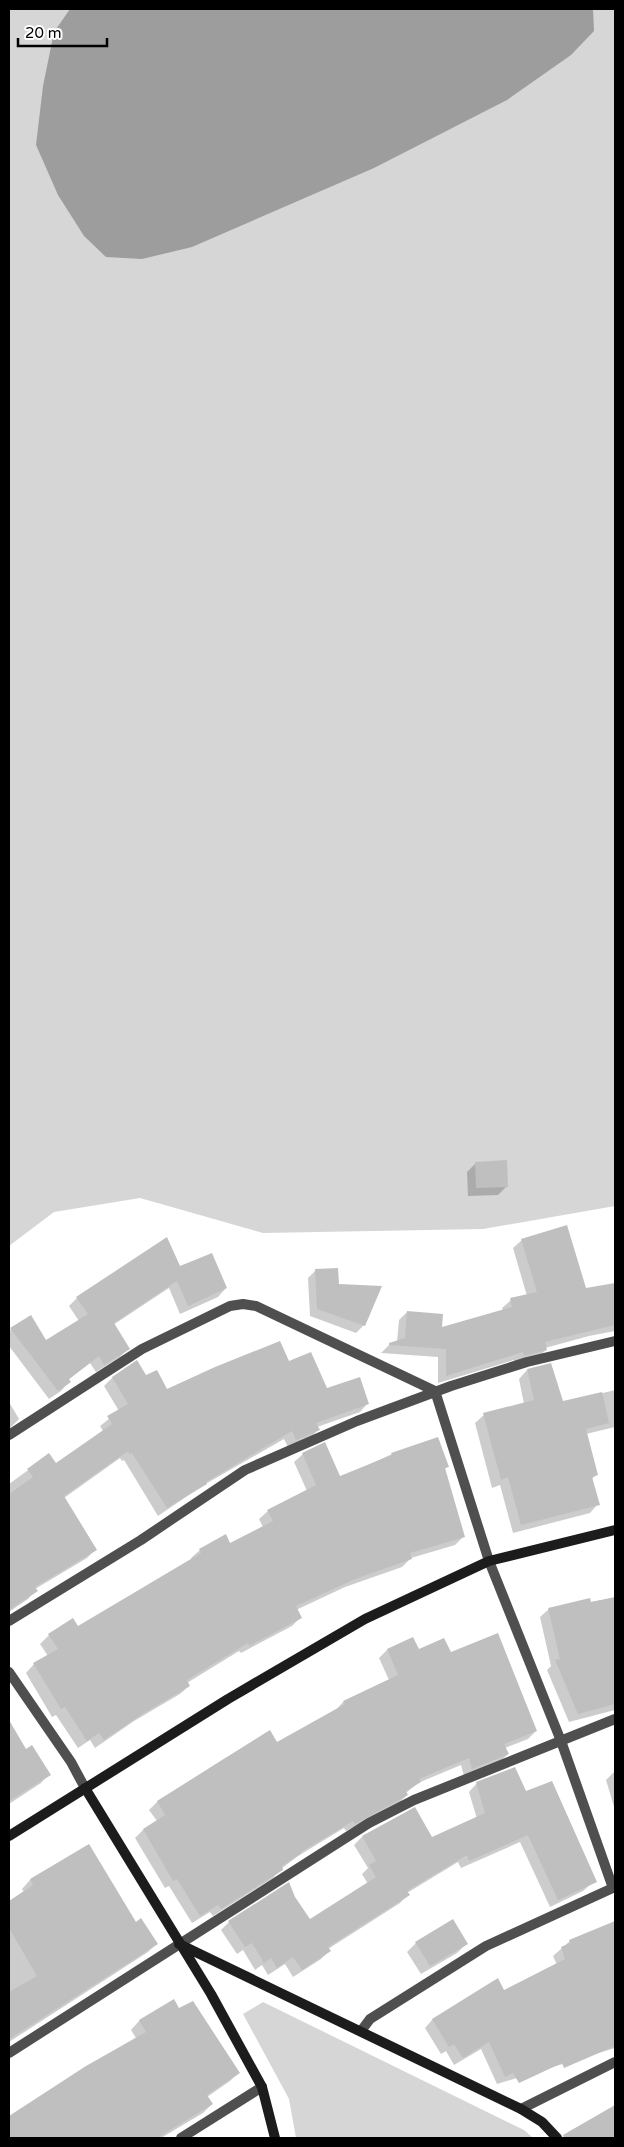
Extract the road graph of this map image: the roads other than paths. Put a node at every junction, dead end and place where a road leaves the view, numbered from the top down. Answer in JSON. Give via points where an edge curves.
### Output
{"nodes":[{"id":1,"x":615,"y":1341,"type":"edge"},
{"id":2,"x":436,"y":1392,"type":"junction"},
{"id":3,"x":9,"y":1435,"type":"edge"},
{"id":4,"x":615,"y":1530,"type":"edge"},
{"id":5,"x":488,"y":1561,"type":"junction"},
{"id":6,"x":9,"y":1622,"type":"edge"},
{"id":7,"x":9,"y":1672,"type":"edge"},
{"id":8,"x":615,"y":1719,"type":"edge"},
{"id":9,"x":561,"y":1741,"type":"junction"},
{"id":10,"x":85,"y":1788,"type":"junction"},
{"id":11,"x":9,"y":1836,"type":"edge"},
{"id":12,"x":614,"y":1888,"type":"edge"},
{"id":13,"x":179,"y":1944,"type":"junction"},
{"id":14,"x":361,"y":2031,"type":"junction"},
{"id":15,"x":9,"y":2053,"type":"edge"},
{"id":16,"x":615,"y":2062,"type":"edge"},
{"id":17,"x":262,"y":2087,"type":"junction"},
{"id":18,"x":521,"y":2108,"type":"junction"},
{"id":19,"x":181,"y":2138,"type":"edge"},
{"id":20,"x":275,"y":2138,"type":"edge"},
{"id":21,"x":557,"y":2138,"type":"edge"}],
"edges":[{"from":1,"to":2,"type":"street","via":[[527,1362]]},
{"from":2,"to":3,"type":"street","via":[[256,1306],[243,1304],[230,1306],[142,1349]]},
{"from":2,"to":5,"type":"street"},
{"from":2,"to":6,"type":"street","via":[[356,1421],[245,1470],[141,1540]]},
{"from":4,"to":5,"type":"street"},
{"from":5,"to":9,"type":"street"},
{"from":5,"to":10,"type":"street","via":[[365,1618]]},
{"from":7,"to":10,"type":"street","via":[[71,1762]]},
{"from":8,"to":9,"type":"street"},
{"from":9,"to":12,"type":"street"},
{"from":9,"to":13,"type":"street","via":[[414,1800],[369,1823]]},
{"from":10,"to":11,"type":"street"},
{"from":10,"to":13,"type":"street"},
{"from":12,"to":14,"type":"street","via":[[486,1946],[370,2019]]},
{"from":13,"to":14,"type":"street"},
{"from":13,"to":15,"type":"street"},
{"from":13,"to":17,"type":"street"},
{"from":14,"to":18,"type":"street"},
{"from":16,"to":18,"type":"street"},
{"from":17,"to":19,"type":"street"},
{"from":17,"to":20,"type":"street"},
{"from":18,"to":21,"type":"street","via":[[542,2122]]}]}
